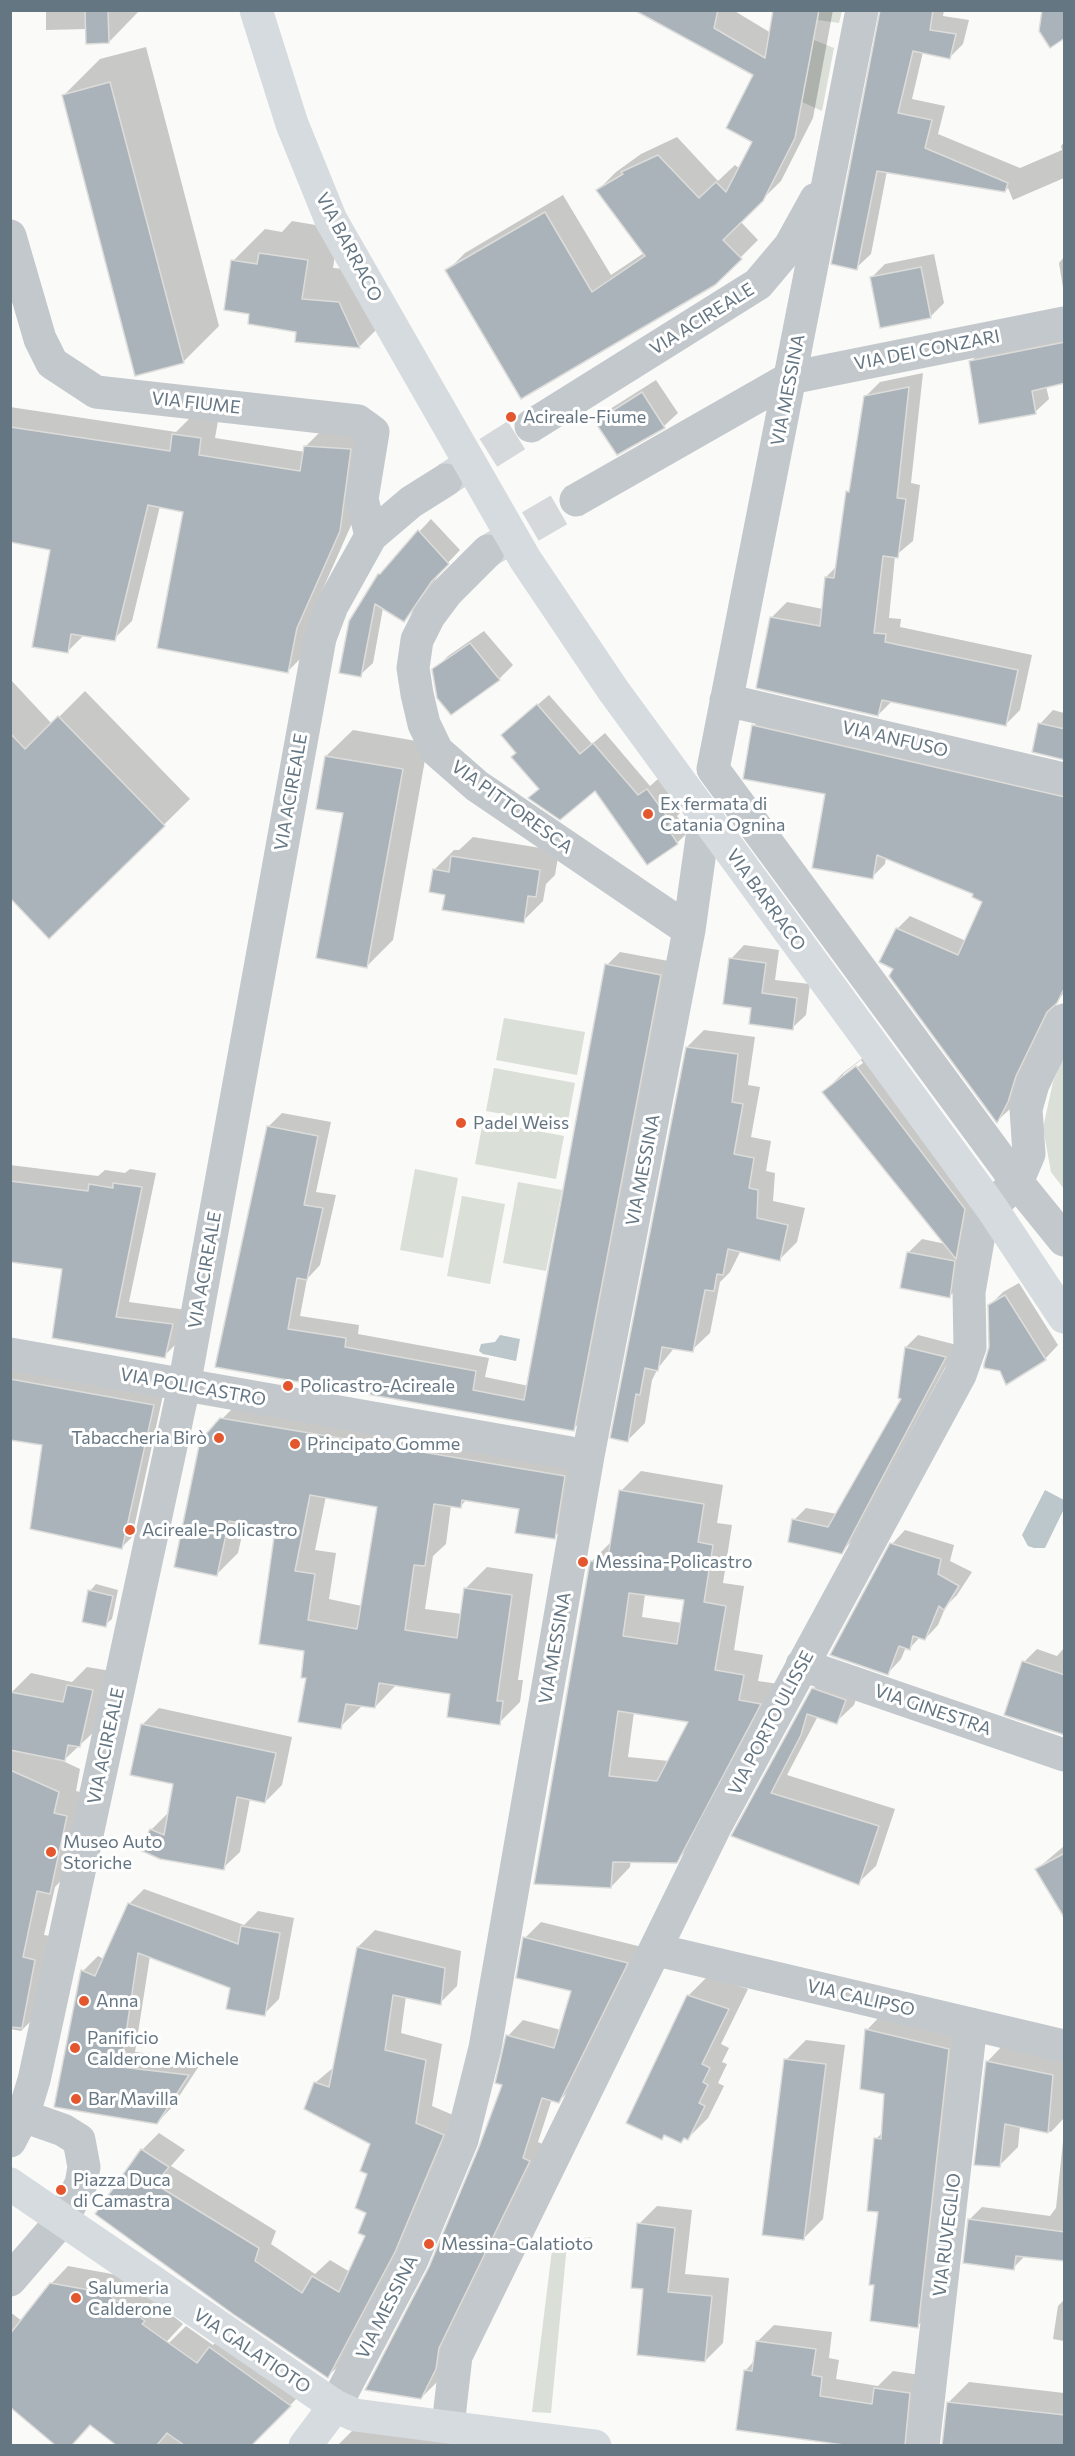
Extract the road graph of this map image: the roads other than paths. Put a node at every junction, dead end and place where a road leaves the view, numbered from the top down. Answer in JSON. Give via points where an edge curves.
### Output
{"nodes":[{"id":1,"x":256,"y":10,"type":"edge"},
{"id":2,"x":862,"y":10,"type":"edge"},
{"id":3,"x":831,"y":172,"type":"junction"},
{"id":4,"x":12,"y":250,"type":"edge"},
{"id":5,"x":758,"y":284,"type":"junction"},
{"id":6,"x":803,"y":315,"type":"junction"},
{"id":7,"x":1065,"y":323,"type":"edge"},
{"id":8,"x":790,"y":378,"type":"junction"},
{"id":9,"x":531,"y":426,"type":"tunnel mouth"},
{"id":10,"x":446,"y":480,"type":"tunnel mouth"},
{"id":11,"x":576,"y":500,"type":"tunnel mouth"},
{"id":12,"x":371,"y":536,"type":"junction"},
{"id":13,"x":488,"y":551,"type":"tunnel mouth"},
{"id":14,"x":726,"y":700,"type":"junction"},
{"id":15,"x":713,"y":769,"type":"joint"},
{"id":16,"x":1065,"y":779,"type":"edge"},
{"id":17,"x":705,"y":816,"type":"junction"},
{"id":18,"x":689,"y":930,"type":"junction"},
{"id":19,"x":1065,"y":1020,"type":"edge"},
{"id":20,"x":1017,"y":1182,"type":"junction"},
{"id":21,"x":991,"y":1207,"type":"junction"},
{"id":22,"x":1065,"y":1240,"type":"edge"},
{"id":23,"x":1065,"y":1317,"type":"edge"},
{"id":24,"x":10,"y":1354,"type":"edge"},
{"id":25,"x":184,"y":1386,"type":"junction"},
{"id":26,"x":588,"y":1456,"type":"junction"},
{"id":27,"x":802,"y":1665,"type":"junction"},
{"id":28,"x":1065,"y":1755,"type":"edge"},
{"id":29,"x":657,"y":1950,"type":"junction"},
{"id":30,"x":971,"y":2025,"type":"junction"},
{"id":31,"x":1065,"y":2046,"type":"edge"},
{"id":32,"x":21,"y":2103,"type":"edge"},
{"id":33,"x":10,"y":2184,"type":"edge"},
{"id":34,"x":71,"y":2227,"type":"junction"},
{"id":35,"x":10,"y":2280,"type":"edge"},
{"id":36,"x":335,"y":2406,"type":"junction"},
{"id":37,"x":448,"y":2426,"type":"junction"},
{"id":38,"x":305,"y":2445,"type":"edge"},
{"id":39,"x":595,"y":2445,"type":"edge"},
{"id":40,"x":922,"y":2445,"type":"edge"}],
"edges":[{"from":1,"to":17,"type":"main road","name":"VIA BARRACO","via":[[291,124],[331,220],[525,559],[613,690]]},
{"from":2,"to":3,"type":"street","name":"VIA MESSINA"},
{"from":3,"to":5,"type":"street","name":"VIA ACIREALE","via":[[790,246]]},
{"from":3,"to":6,"type":"street","name":"VIA MESSINA"},
{"from":4,"to":12,"type":"street","name":"VIA FIUME","via":[[40,339],[52,363],[96,392],[358,421],[373,432],[362,499]]},
{"from":5,"to":6,"type":"street","via":[[787,297]]},
{"from":5,"to":9,"type":"street","name":"VIA ACIREALE"},
{"from":6,"to":8,"type":"street","name":"VIA MESSINA"},
{"from":7,"to":8,"type":"street","name":"VIA DEI CONZARI"},
{"from":8,"to":11,"type":"street"},
{"from":8,"to":14,"type":"street","name":"VIA MESSINA"},
{"from":10,"to":12,"type":"street","name":"VIA ACIREALE","via":[[411,502]]},
{"from":12,"to":25,"type":"street","name":"VIA ACIREALE","via":[[345,580],[320,638]]},
{"from":13,"to":18,"type":"street","name":"VIA PITTORESCA","via":[[447,592],[417,640],[413,668],[417,694],[424,724],[437,751],[477,786]]},
{"from":14,"to":15,"type":"street","name":"VIA MESSINA"},
{"from":14,"to":16,"type":"street","name":"VIA ANFUSO"},
{"from":15,"to":20,"type":"street","name":"VIA BARRACO"},
{"from":17,"to":18,"type":"street","name":"VIA MESSINA"},
{"from":17,"to":21,"type":"main road","name":"VIA BARRACO"},
{"from":18,"to":26,"type":"street","name":"VIA MESSINA"},
{"from":19,"to":20,"type":"street","name":"VIA PORTO ULISSE","via":[[1033,1084],[1026,1110],[1029,1154]]},
{"from":20,"to":21,"type":"street","name":"VIA PORTO ULISSE"},
{"from":20,"to":22,"type":"street","name":"VIA BARRACO"},
{"from":21,"to":23,"type":"main road","name":"VIA BARRACO"},
{"from":21,"to":27,"type":"street","name":"VIA PORTO ULISSE","via":[[980,1229],[969,1292],[970,1347],[960,1375]]},
{"from":24,"to":25,"type":"street","name":"VIA POLICASTRO"},
{"from":25,"to":26,"type":"street","name":"VIA POLICASTRO"},
{"from":25,"to":32,"type":"street","name":"VIA ACIREALE"},
{"from":26,"to":36,"type":"street","name":"VIA MESSINA","via":[[506,1938],[462,2140],[412,2260]]},
{"from":27,"to":28,"type":"street","name":"VIA GINESTRA"},
{"from":27,"to":29,"type":"street","name":"VIA PORTO ULISSE","via":[[715,1827]]},
{"from":29,"to":30,"type":"street","name":"VIA CALIPSO"},
{"from":29,"to":37,"type":"street","name":"VIA PORTO ULISSE","via":[[456,2356]]},
{"from":30,"to":31,"type":"street","name":"VIA CALIPSO"},
{"from":30,"to":40,"type":"street","name":"VIA RUVEGLIO"},
{"from":32,"to":34,"type":"street","via":[[79,2140],[84,2167]]},
{"from":33,"to":34,"type":"main road","name":"VIA GALATIOTO"},
{"from":34,"to":35,"type":"street"},
{"from":34,"to":36,"type":"main road","name":"VIA GALATIOTO"},
{"from":36,"to":37,"type":"main road","name":"VIA GALATIOTO","via":[[355,2415]]},
{"from":36,"to":38,"type":"main road","name":"VIA MESSINA"},
{"from":37,"to":39,"type":"main road","name":"VIA GALATIOTO"}]}
